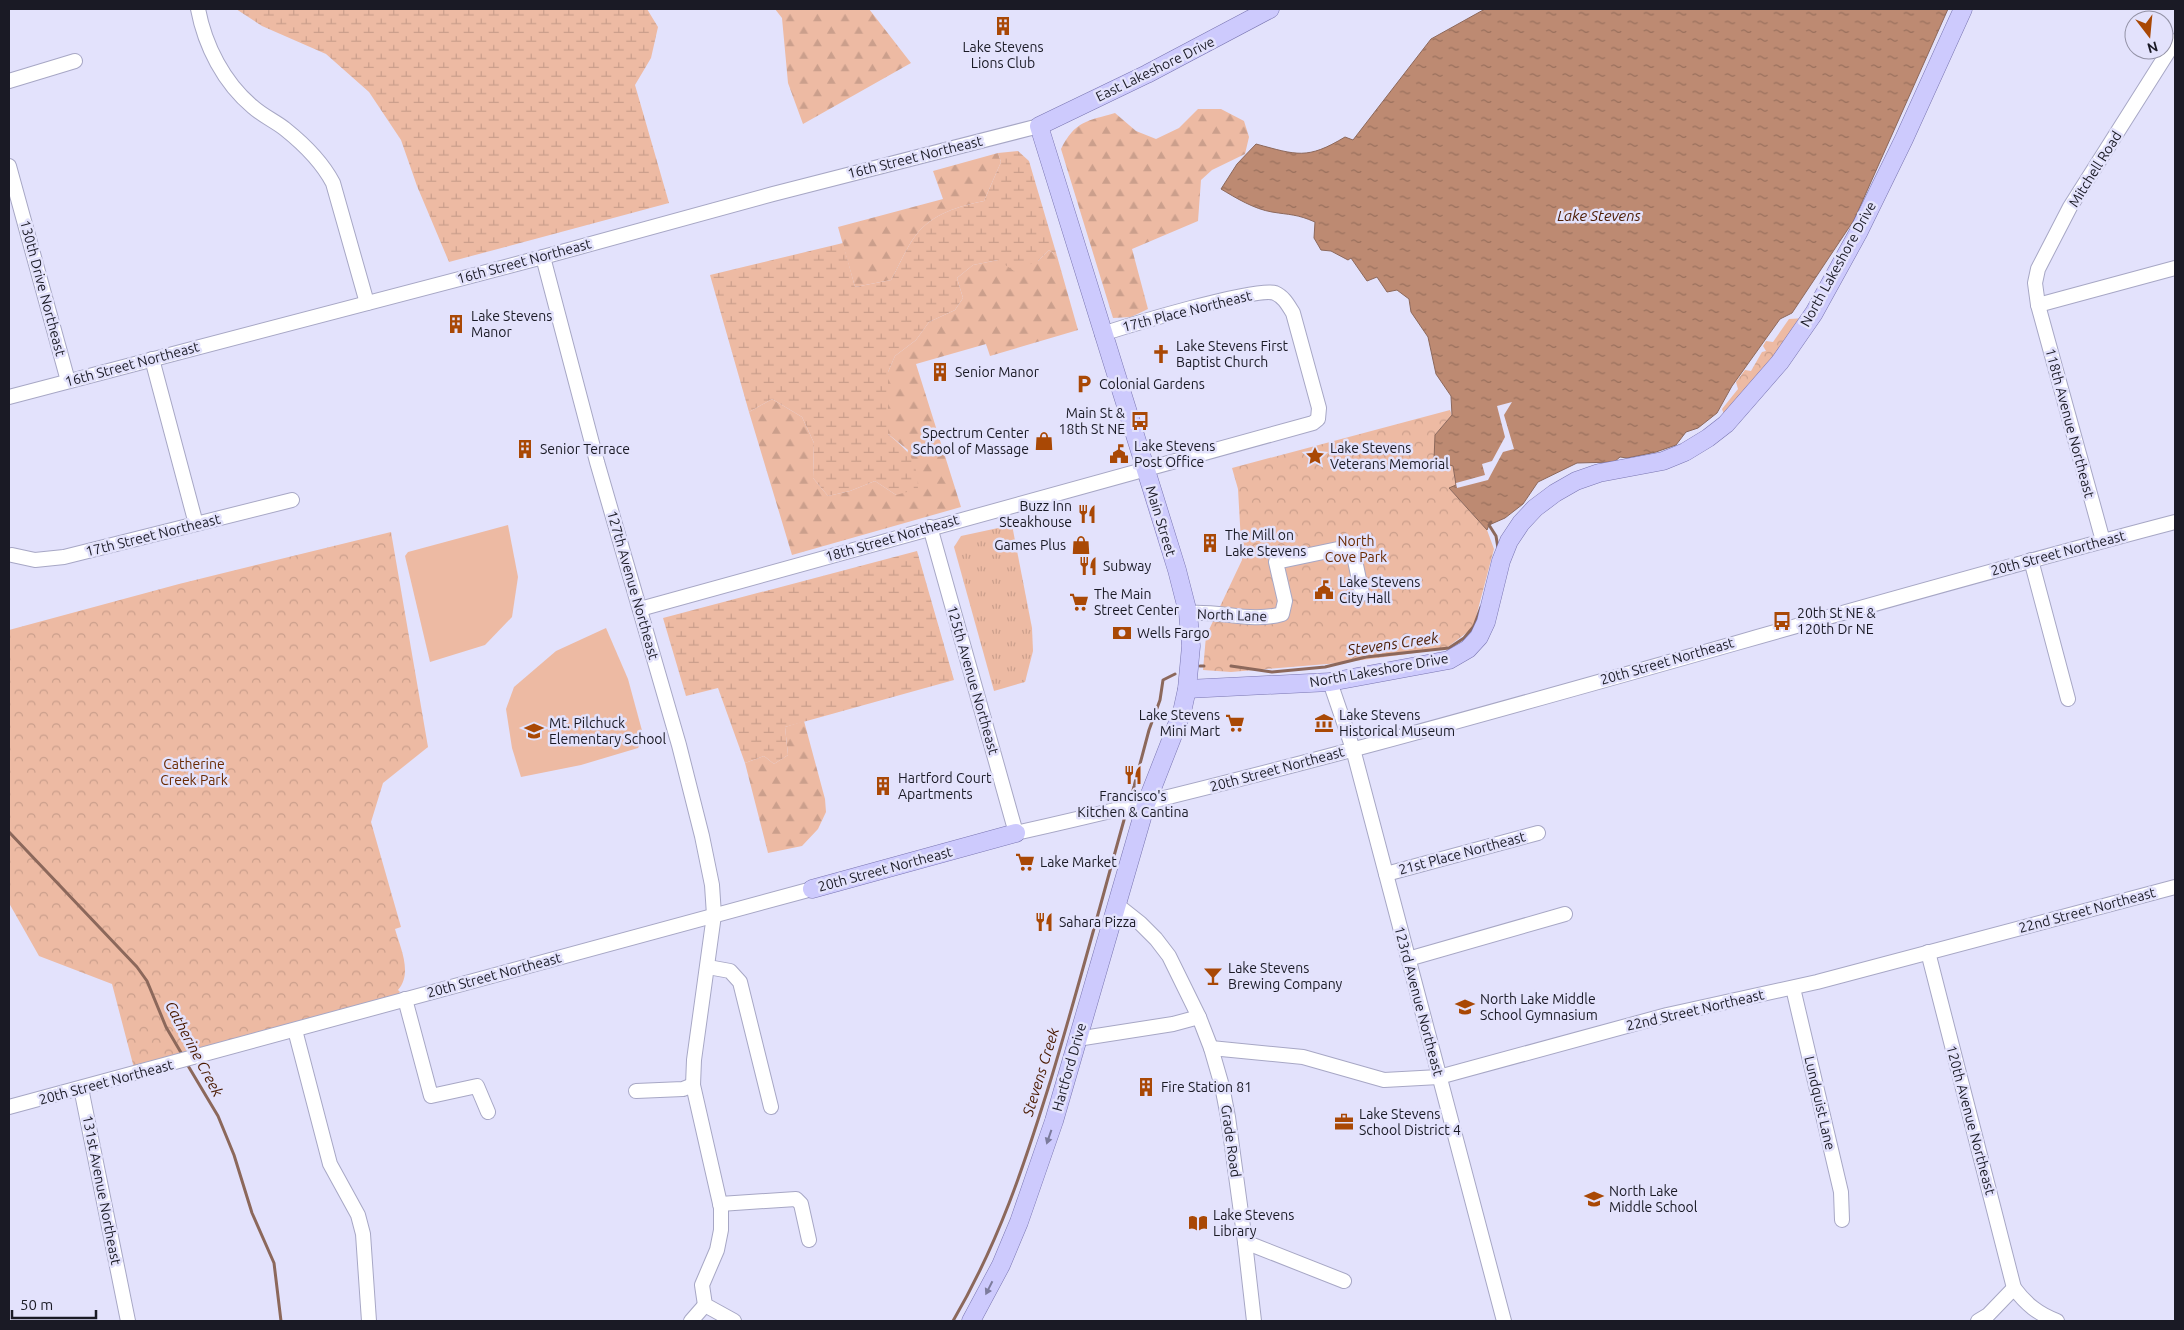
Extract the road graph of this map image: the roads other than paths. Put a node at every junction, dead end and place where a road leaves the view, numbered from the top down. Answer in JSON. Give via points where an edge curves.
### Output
{"nodes":[{"id":1,"x":198,"y":9,"type":"edge"},
{"id":2,"x":1270,"y":9,"type":"edge"},
{"id":3,"x":1963,"y":9,"type":"edge"},
{"id":4,"x":2175,"y":41,"type":"edge"},
{"id":5,"x":75,"y":61,"type":"dead end"},
{"id":6,"x":9,"y":81,"type":"edge"},
{"id":7,"x":1039,"y":126,"type":"junction"},
{"id":8,"x":9,"y":166,"type":"edge"},
{"id":9,"x":543,"y":257,"type":"junction"},
{"id":10,"x":2175,"y":268,"type":"edge"},
{"id":11,"x":368,"y":302,"type":"junction"},
{"id":12,"x":2038,"y":305,"type":"junction"},
{"id":13,"x":1102,"y":334,"type":"junction"},
{"id":14,"x":152,"y":359,"type":"junction"},
{"id":15,"x":68,"y":381,"type":"junction"},
{"id":16,"x":9,"y":397,"type":"edge"},
{"id":17,"x":1318,"y":419,"type":"joint"},
{"id":18,"x":1146,"y":470,"type":"junction"},
{"id":19,"x":292,"y":500,"type":"dead end"},
{"id":20,"x":2175,"y":522,"type":"edge"},
{"id":21,"x":196,"y":524,"type":"junction"},
{"id":22,"x":930,"y":527,"type":"junction"},
{"id":23,"x":2103,"y":541,"type":"junction"},
{"id":24,"x":12,"y":555,"type":"dead end"},
{"id":25,"x":2031,"y":560,"type":"junction"},
{"id":26,"x":1362,"y":594,"type":"dead end"},
{"id":27,"x":640,"y":609,"type":"junction"},
{"id":28,"x":1188,"y":613,"type":"junction"},
{"id":29,"x":1330,"y":682,"type":"junction"},
{"id":30,"x":1187,"y":689,"type":"junction"},
{"id":31,"x":2068,"y":699,"type":"dead end"},
{"id":32,"x":1353,"y":749,"type":"junction"},
{"id":33,"x":1142,"y":805,"type":"junction"},
{"id":34,"x":1016,"y":833,"type":"junction"},
{"id":35,"x":1538,"y":833,"type":"dead end"},
{"id":36,"x":1386,"y":874,"type":"junction"},
{"id":37,"x":2175,"y":887,"type":"edge"},
{"id":38,"x":812,"y":888,"type":"joint"},
{"id":39,"x":1116,"y":904,"type":"junction"},
{"id":40,"x":1565,"y":914,"type":"dead end"},
{"id":41,"x":714,"y":915,"type":"junction"},
{"id":42,"x":1928,"y":952,"type":"junction"},
{"id":43,"x":1408,"y":958,"type":"junction"},
{"id":44,"x":708,"y":967,"type":"junction"},
{"id":45,"x":1793,"y":988,"type":"junction"},
{"id":46,"x":405,"y":999,"type":"junction"},
{"id":47,"x":1199,"y":1017,"type":"junction"},
{"id":48,"x":295,"y":1030,"type":"junction"},
{"id":49,"x":1077,"y":1039,"type":"junction"},
{"id":50,"x":1212,"y":1048,"type":"junction"},
{"id":51,"x":1439,"y":1077,"type":"junction"},
{"id":52,"x":693,"y":1085,"type":"junction"},
{"id":53,"x":81,"y":1088,"type":"junction"},
{"id":54,"x":636,"y":1091,"type":"dead end"},
{"id":55,"x":772,"y":1107,"type":"dead end"},
{"id":56,"x":9,"y":1108,"type":"edge"},
{"id":57,"x":488,"y":1112,"type":"dead end"},
{"id":58,"x":720,"y":1204,"type":"junction"},
{"id":59,"x":1842,"y":1220,"type":"dead end"},
{"id":60,"x":809,"y":1240,"type":"dead end"},
{"id":61,"x":1246,"y":1242,"type":"junction"},
{"id":62,"x":1344,"y":1281,"type":"dead end"},
{"id":63,"x":2014,"y":1288,"type":"junction"},
{"id":64,"x":705,"y":1305,"type":"junction"},
{"id":65,"x":128,"y":1321,"type":"edge"},
{"id":66,"x":369,"y":1321,"type":"edge"},
{"id":67,"x":691,"y":1321,"type":"edge"},
{"id":68,"x":734,"y":1321,"type":"edge"},
{"id":69,"x":971,"y":1321,"type":"edge"},
{"id":70,"x":1254,"y":1321,"type":"edge"},
{"id":71,"x":1504,"y":1321,"type":"edge"},
{"id":72,"x":1978,"y":1321,"type":"edge"},
{"id":73,"x":2056,"y":1321,"type":"edge"}],
"edges":[{"from":1,"to":11,"type":"street","via":[[214,57],[230,84],[325,167],[334,184]]},
{"from":2,"to":7,"type":"main road","name":"East Lakeshore Drive"},
{"from":3,"to":29,"type":"main road","name":"North Lakeshore Drive","via":[[1858,233],[1814,313],[1780,362],[1726,424],[1685,452],[1663,461],[1599,473],[1576,481],[1535,508],[1509,541],[1486,622],[1468,649],[1450,660]]},
{"from":4,"to":12,"type":"street","name":"Mitchell Road","via":[[2070,207],[2038,269],[2035,283]]},
{"from":5,"to":6,"type":"street"},
{"from":7,"to":9,"type":"street","name":"16th Street Northeast"},
{"from":7,"to":13,"type":"main road","name":"Main Street"},
{"from":8,"to":15,"type":"street","name":"130th Drive Northeast"},
{"from":9,"to":11,"type":"street","name":"16th Street Northeast"},
{"from":9,"to":27,"type":"street","name":"127th Avenue Northeast"},
{"from":10,"to":12,"type":"street"},
{"from":11,"to":14,"type":"street","name":"16th Street Northeast"},
{"from":12,"to":23,"type":"street","name":"118th Avenue Northeast"},
{"from":13,"to":17,"type":"street","name":"17th Place Northeast","via":[[1246,294],[1273,292],[1293,313],[1319,408]]},
{"from":13,"to":18,"type":"main road","name":"Main Street"},
{"from":14,"to":15,"type":"street","name":"16th Street Northeast"},
{"from":14,"to":21,"type":"street"},
{"from":15,"to":16,"type":"street","name":"16th Street Northeast"},
{"from":17,"to":18,"type":"street","name":"18th Street Northeast"},
{"from":18,"to":22,"type":"street","name":"18th Street Northeast"},
{"from":18,"to":28,"type":"main road","name":"Main Street"},
{"from":19,"to":21,"type":"street","name":"17th Street Northeast"},
{"from":20,"to":23,"type":"street","name":"20th Street Northeast"},
{"from":21,"to":24,"type":"street","name":"17th Street Northeast","via":[[64,557],[35,560]]},
{"from":22,"to":27,"type":"street","name":"18th Street Northeast"},
{"from":22,"to":34,"type":"street","name":"125th Avenue Northeast"},
{"from":23,"to":25,"type":"street","name":"20th Street Northeast"},
{"from":25,"to":31,"type":"street"},
{"from":25,"to":32,"type":"street","name":"20th Street Northeast"},
{"from":26,"to":28,"type":"street","name":"North Lane","via":[[1352,546],[1276,562],[1285,601],[1282,614],[1266,618]]},
{"from":27,"to":41,"type":"street","name":"127th Avenue Northeast","via":[[702,836],[712,885]]},
{"from":28,"to":30,"type":"main road","name":"Main Street","via":[[1191,646]]},
{"from":29,"to":30,"type":"main road","name":"North Lakeshore Drive"},
{"from":29,"to":32,"type":"street","name":"123rd Avenue Northeast"},
{"from":30,"to":33,"type":"main road","name":"Main Street","via":[[1182,712]]},
{"from":32,"to":33,"type":"street","name":"20th Street Northeast"},
{"from":32,"to":36,"type":"street","name":"123rd Avenue Northeast"},
{"from":33,"to":34,"type":"street","name":"20th Street Northeast"},
{"from":33,"to":39,"type":"main road","name":"Hartford Drive"},
{"from":34,"to":38,"type":"main road","name":"20th Street Northeast"},
{"from":35,"to":36,"type":"street","name":"21st Place Northeast"},
{"from":36,"to":43,"type":"street","name":"123rd Avenue Northeast"},
{"from":37,"to":42,"type":"street","name":"22nd Street Northeast"},
{"from":38,"to":41,"type":"street","name":"20th Street Northeast"},
{"from":39,"to":47,"type":"street","name":"Grade Road","via":[[1144,927],[1169,956]]},
{"from":39,"to":49,"type":"main road","name":"Hartford Drive"},
{"from":40,"to":43,"type":"street"},
{"from":41,"to":44,"type":"street","name":"127th Avenue Northeast"},
{"from":41,"to":46,"type":"street","name":"20th Street Northeast"},
{"from":42,"to":45,"type":"street","name":"22nd Street Northeast"},
{"from":42,"to":63,"type":"street","name":"120th Avenue Northeast"},
{"from":43,"to":51,"type":"street","name":"123rd Avenue Northeast"},
{"from":44,"to":52,"type":"street","name":"127th Avenue Northeast"},
{"from":44,"to":55,"type":"street","via":[[730,971],[740,982]]},
{"from":45,"to":51,"type":"street","name":"22nd Street Northeast","via":[[1667,1015]]},
{"from":45,"to":59,"type":"street","name":"Lundquist Lane","via":[[1841,1192]]},
{"from":46,"to":48,"type":"street","name":"20th Street Northeast"},
{"from":46,"to":57,"type":"street","via":[[431,1096],[477,1086]]},
{"from":47,"to":49,"type":"street"},
{"from":47,"to":50,"type":"street","name":"Grade Road"},
{"from":48,"to":53,"type":"street","name":"20th Street Northeast"},
{"from":48,"to":66,"type":"street","via":[[330,1164],[358,1215],[364,1234]]},
{"from":49,"to":69,"type":"main road","name":"Hartford Drive","one_way":true,"via":[[1054,1121],[1019,1222],[1001,1265]]},
{"from":50,"to":51,"type":"street","name":"22nd Street Northeast","via":[[1303,1056],[1384,1080]]},
{"from":50,"to":61,"type":"street","name":"Grade Road","via":[[1226,1109]]},
{"from":51,"to":71,"type":"street","name":"123rd Avenue Northeast"},
{"from":52,"to":54,"type":"street"},
{"from":52,"to":58,"type":"street","name":"127th Avenue Northeast"},
{"from":53,"to":56,"type":"street","name":"20th Street Northeast"},
{"from":53,"to":65,"type":"street","name":"131st Avenue Northeast"},
{"from":58,"to":60,"type":"street","via":[[796,1199]]},
{"from":58,"to":64,"type":"street","name":"127th Avenue Northeast","via":[[721,1230],[717,1250],[702,1286]]},
{"from":61,"to":62,"type":"street"},
{"from":61,"to":70,"type":"street","name":"Grade Road"},
{"from":63,"to":72,"type":"street"},
{"from":63,"to":73,"type":"street","via":[[2025,1303]]},
{"from":64,"to":67,"type":"street"},
{"from":64,"to":68,"type":"street"}]}
